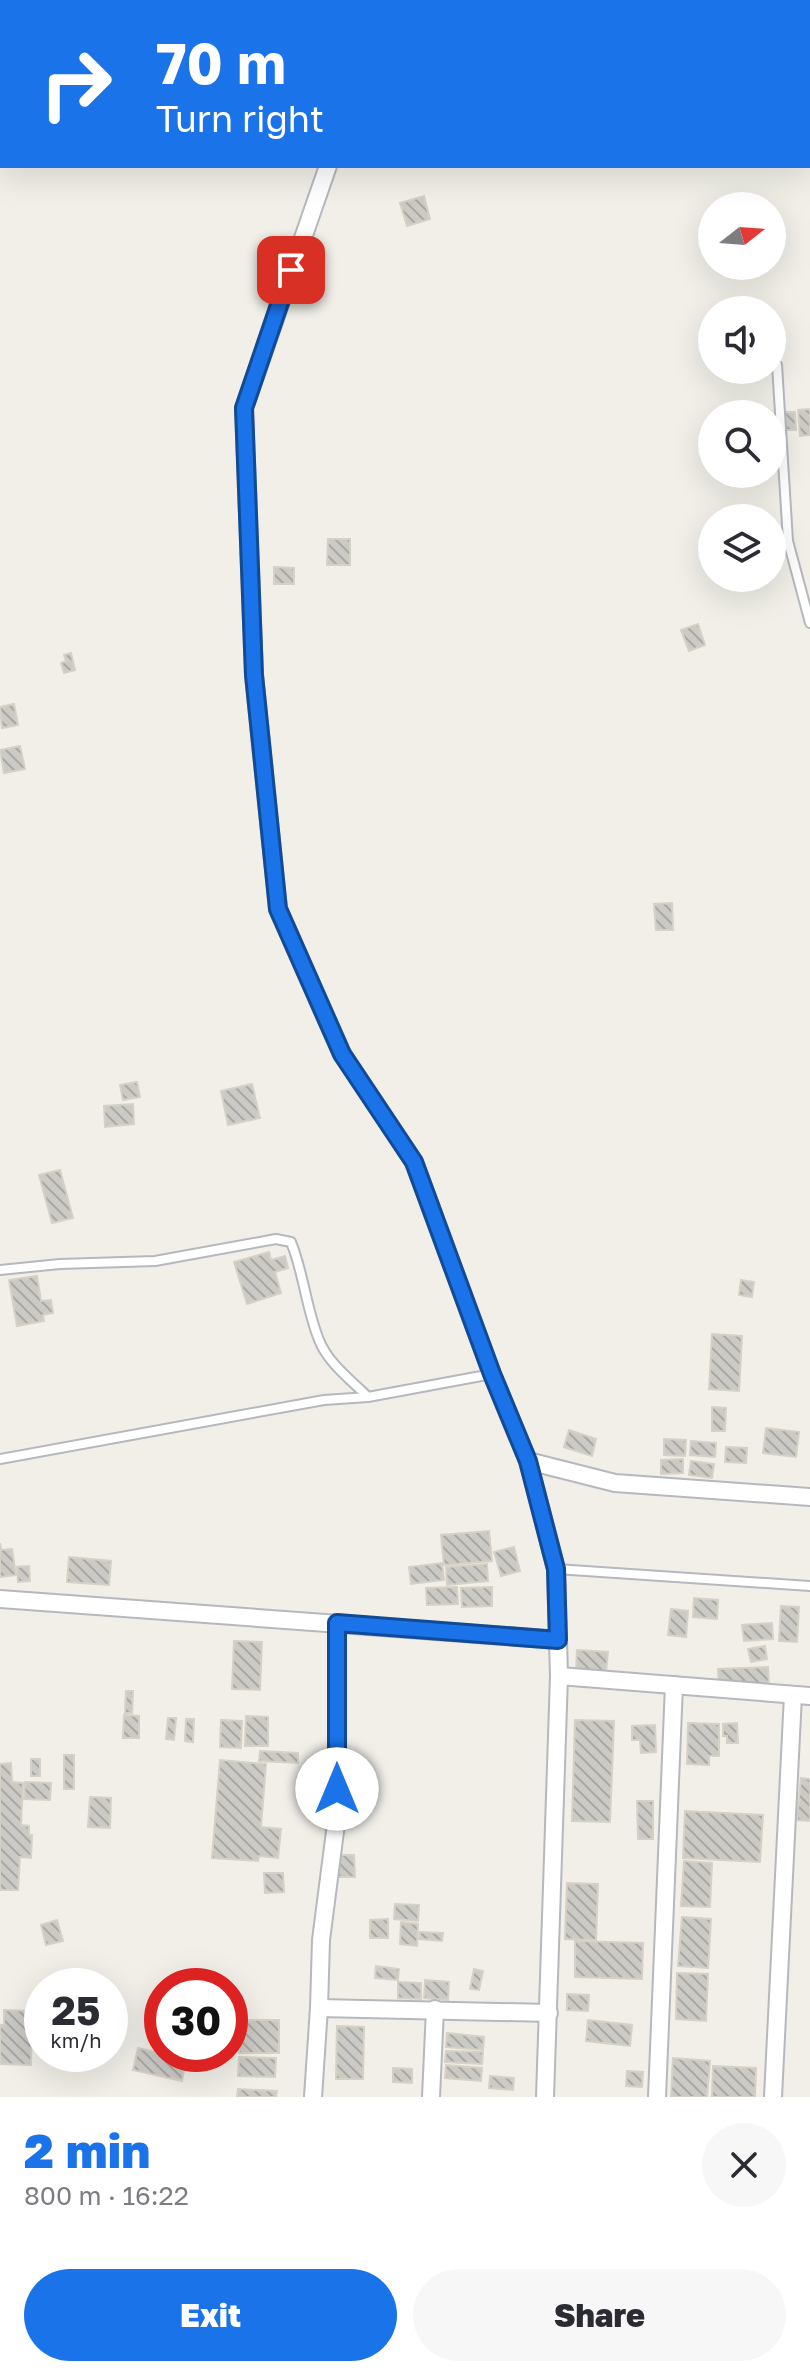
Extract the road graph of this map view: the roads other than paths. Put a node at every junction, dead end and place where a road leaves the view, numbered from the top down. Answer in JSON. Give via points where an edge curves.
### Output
{"nodes":[{"id":1,"x":327,"y":168,"type":"edge"},
{"id":2,"x":778,"y":384,"type":"edge"},
{"id":3,"x":810,"y":623,"type":"edge"},
{"id":4,"x":0,"y":1270,"type":"edge"},
{"id":5,"x":492,"y":1374,"type":"junction"},
{"id":6,"x":368,"y":1397,"type":"junction"},
{"id":7,"x":0,"y":1459,"type":"edge"},
{"id":8,"x":528,"y":1461,"type":"junction"},
{"id":9,"x":810,"y":1497,"type":"edge"},
{"id":10,"x":556,"y":1569,"type":"junction"},
{"id":11,"x":810,"y":1586,"type":"edge"},
{"id":12,"x":0,"y":1599,"type":"edge"},
{"id":13,"x":337,"y":1623,"type":"junction"},
{"id":14,"x":558,"y":1640,"type":"junction"},
{"id":15,"x":559,"y":1676,"type":"junction"},
{"id":16,"x":674,"y":1685,"type":"junction"},
{"id":17,"x":801,"y":1696,"type":"edge"},
{"id":18,"x":319,"y":2008,"type":"junction"},
{"id":19,"x":435,"y":2009,"type":"junction"},
{"id":20,"x":549,"y":2013,"type":"junction"},
{"id":21,"x":313,"y":2097,"type":"edge"},
{"id":22,"x":431,"y":2097,"type":"edge"},
{"id":23,"x":545,"y":2097,"type":"edge"},
{"id":24,"x":657,"y":2097,"type":"edge"},
{"id":25,"x":773,"y":2097,"type":"edge"}],
"edges":[{"from":1,"to":5,"type":"street","via":[[244,408],[254,675],[278,909],[342,1054],[414,1162]]},
{"from":2,"to":3,"type":"lane","via":[[788,541]]},
{"from":4,"to":6,"type":"lane","via":[[155,1261],[276,1239],[291,1242],[319,1341]]},
{"from":5,"to":6,"type":"lane"},
{"from":5,"to":8,"type":"street"},
{"from":6,"to":7,"type":"lane","via":[[324,1400]]},
{"from":8,"to":9,"type":"street","via":[[615,1483]]},
{"from":8,"to":10,"type":"street"},
{"from":10,"to":11,"type":"lane"},
{"from":10,"to":14,"type":"street"},
{"from":12,"to":13,"type":"street"},
{"from":13,"to":14,"type":"street"},
{"from":13,"to":18,"type":"street","via":[[337,1816],[321,1940]]},
{"from":14,"to":15,"type":"street"},
{"from":15,"to":16,"type":"street"},
{"from":15,"to":20,"type":"street"},
{"from":16,"to":17,"type":"street"},
{"from":16,"to":24,"type":"street"},
{"from":17,"to":25,"type":"street"},
{"from":18,"to":19,"type":"street"},
{"from":18,"to":21,"type":"street"},
{"from":19,"to":20,"type":"street"},
{"from":19,"to":22,"type":"street"},
{"from":20,"to":23,"type":"street"}]}
